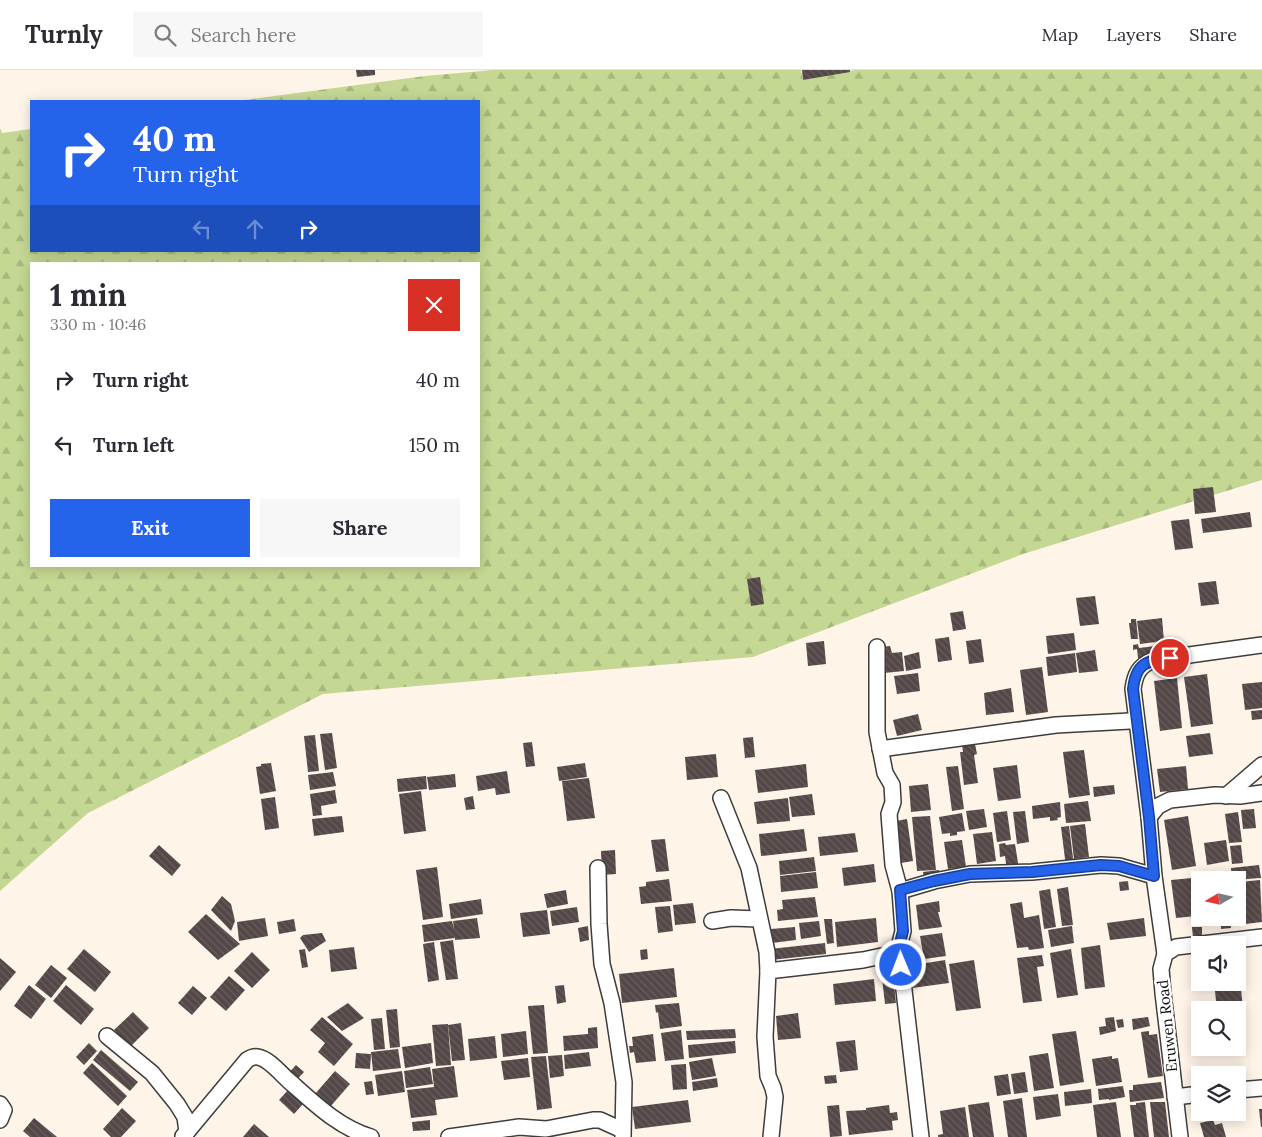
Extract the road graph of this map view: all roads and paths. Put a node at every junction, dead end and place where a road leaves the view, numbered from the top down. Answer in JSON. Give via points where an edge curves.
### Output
{"nodes":[{"id":1,"x":878,"y":647,"type":"dead end"},
{"id":2,"x":1260,"y":647,"type":"edge"},
{"id":3,"x":1130,"y":721,"type":"dead end"},
{"id":4,"x":880,"y":749,"type":"junction"},
{"id":5,"x":1262,"y":765,"type":"edge"},
{"id":6,"x":1262,"y":793,"type":"edge"},
{"id":7,"x":1226,"y":796,"type":"junction"},
{"id":8,"x":721,"y":798,"type":"dead end"},
{"id":9,"x":1149,"y":817,"type":"junction"},
{"id":10,"x":598,"y":868,"type":"dead end"},
{"id":11,"x":1154,"y":876,"type":"junction"},
{"id":12,"x":900,"y":890,"type":"junction"},
{"id":13,"x":759,"y":919,"type":"junction"},
{"id":14,"x":712,"y":921,"type":"dead end"},
{"id":15,"x":1262,"y":937,"type":"edge"},
{"id":16,"x":899,"y":947,"type":"junction"},
{"id":17,"x":1165,"y":954,"type":"junction"},
{"id":18,"x":768,"y":971,"type":"junction"},
{"id":19,"x":107,"y":1036,"type":"dead end"},
{"id":20,"x":1262,"y":1088,"type":"edge"},
{"id":21,"x":1246,"y":1089,"type":"edge"},
{"id":22,"x":1191,"y":1095,"type":"edge"},
{"id":23,"x":1175,"y":1097,"type":"junction"},
{"id":24,"x":0,"y":1104,"type":"edge"},
{"id":25,"x":0,"y":1120,"type":"edge"},
{"id":26,"x":623,"y":1133,"type":"edge"},
{"id":27,"x":184,"y":1134,"type":"edge"},
{"id":28,"x":371,"y":1137,"type":"edge"},
{"id":29,"x":449,"y":1137,"type":"edge"},
{"id":30,"x":771,"y":1137,"type":"edge"},
{"id":31,"x":921,"y":1137,"type":"edge"},
{"id":32,"x":1180,"y":1137,"type":"edge"}],
"edges":[{"from":1,"to":4,"type":"street","via":[[877,732]]},
{"from":2,"to":9,"type":"street","name":"Eruwen Road","via":[[1153,660],[1138,670],[1133,689]]},
{"from":3,"to":4,"type":"street","via":[[1056,725]]},
{"from":4,"to":12,"type":"street","via":[[885,773],[892,785],[893,802],[889,814],[893,865]]},
{"from":5,"to":7,"type":"street"},
{"from":6,"to":7,"type":"street"},
{"from":7,"to":9,"type":"street","via":[[1170,800],[1158,806]]},
{"from":8,"to":13,"type":"street","via":[[750,868]]},
{"from":9,"to":11,"type":"street","name":"Eruwen Road"},
{"from":10,"to":26,"type":"street","via":[[602,964],[612,1003],[624,1082]]},
{"from":11,"to":12,"type":"street","via":[[1119,866],[1101,865],[970,874]]},
{"from":11,"to":17,"type":"street","name":"Eruwen Road"},
{"from":12,"to":16,"type":"street","via":[[903,931]]},
{"from":13,"to":14,"type":"street"},
{"from":13,"to":18,"type":"street"},
{"from":15,"to":17,"type":"street","via":[[1176,947]]},
{"from":16,"to":18,"type":"street","via":[[891,954],[863,960]]},
{"from":16,"to":31,"type":"street"},
{"from":17,"to":23,"type":"street","name":"Eruwen Road","via":[[1161,969]]},
{"from":18,"to":30,"type":"street","via":[[765,1037],[768,1076],[775,1098]]},
{"from":19,"to":27,"type":"street","via":[[152,1073],[177,1104],[185,1117]]},
{"from":20,"to":21,"type":"street"},
{"from":22,"to":23,"type":"street"},
{"from":23,"to":32,"type":"street","name":"Eruwen Road"},
{"from":24,"to":25,"type":"street","via":[[4,1110]]},
{"from":26,"to":29,"type":"street","via":[[600,1120],[593,1120],[546,1129],[519,1127]]},
{"from":27,"to":28,"type":"street","via":[[252,1056],[270,1064],[322,1110],[354,1132]]}]}
